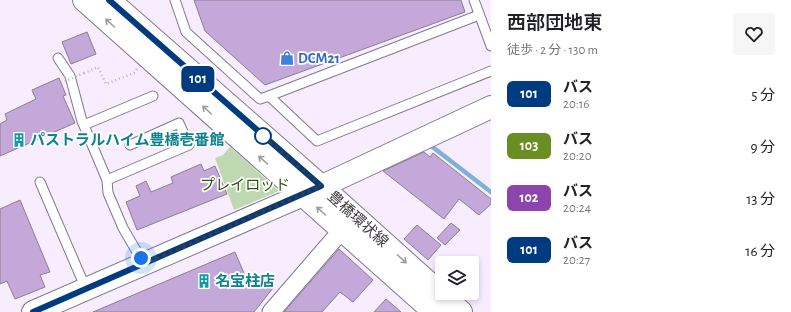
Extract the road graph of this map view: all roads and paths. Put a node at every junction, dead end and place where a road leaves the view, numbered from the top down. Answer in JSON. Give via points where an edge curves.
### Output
{"nodes":[{"id":1,"x":84,"y":0,"type":"edge"},
{"id":2,"x":109,"y":0,"type":"edge"},
{"id":3,"x":175,"y":0,"type":"edge"},
{"id":4,"x":474,"y":0,"type":"edge"},
{"id":5,"x":479,"y":15,"type":"junction"},
{"id":6,"x":489,"y":32,"type":"edge"},
{"id":7,"x":491,"y":46,"type":"edge"},
{"id":8,"x":58,"y":58,"type":"dead end"},
{"id":9,"x":138,"y":69,"type":"dead end"},
{"id":10,"x":491,"y":70,"type":"edge"},
{"id":11,"x":61,"y":83,"type":"dead end"},
{"id":12,"x":153,"y":96,"type":"dead end"},
{"id":13,"x":269,"y":96,"type":"junction"},
{"id":14,"x":491,"y":107,"type":"edge"},
{"id":15,"x":84,"y":125,"type":"junction"},
{"id":16,"x":241,"y":129,"type":"junction"},
{"id":17,"x":130,"y":145,"type":"dead end"},
{"id":18,"x":107,"y":180,"type":"junction"},
{"id":19,"x":40,"y":182,"type":"dead end"},
{"id":20,"x":312,"y":190,"type":"junction"},
{"id":21,"x":342,"y":230,"type":"junction"},
{"id":22,"x":144,"y":264,"type":"junction"},
{"id":23,"x":86,"y":289,"type":"junction"},
{"id":24,"x":33,"y":312,"type":"edge"},
{"id":25,"x":271,"y":312,"type":"edge"},
{"id":26,"x":434,"y":312,"type":"edge"},
{"id":27,"x":461,"y":312,"type":"edge"}],
"edges":[{"from":16,"to":1,"type":"main road","name":"豊橋環状線","one_way":true},
{"from":2,"to":16,"type":"main road","name":"豊橋環状線"},
{"from":3,"to":13,"type":"lane","via":[[186,32],[260,99]]},
{"from":4,"to":5,"type":"lane"},
{"from":5,"to":6,"type":"lane"},
{"from":5,"to":13,"type":"lane"},
{"from":6,"to":7,"type":"lane"},
{"from":8,"to":15,"type":"lane","via":[[70,76]]},
{"from":9,"to":11,"type":"path","bridge":true,"via":[[106,84],[98,66]]},
{"from":10,"to":13,"type":"lane","via":[[317,141]]},
{"from":12,"to":15,"type":"lane"},
{"from":14,"to":20,"type":"main road"},
{"from":15,"to":18,"type":"lane"},
{"from":16,"to":20,"type":"main road","name":"豊橋環状線"},
{"from":17,"to":18,"type":"lane","via":[[179,123],[189,145]]},
{"from":18,"to":22,"type":"lane","via":[[108,193]]},
{"from":19,"to":23,"type":"lane"},
{"from":21,"to":20,"type":"main road","name":"豊橋環状線","one_way":true},
{"from":20,"to":22,"type":"main road"},
{"from":20,"to":27,"type":"main road","name":"豊橋環状線","one_way":true},
{"from":21,"to":25,"type":"street"},
{"from":21,"to":26,"type":"main road","name":"豊橋環状線"},
{"from":22,"to":23,"type":"main road"},
{"from":23,"to":24,"type":"main road"}]}
